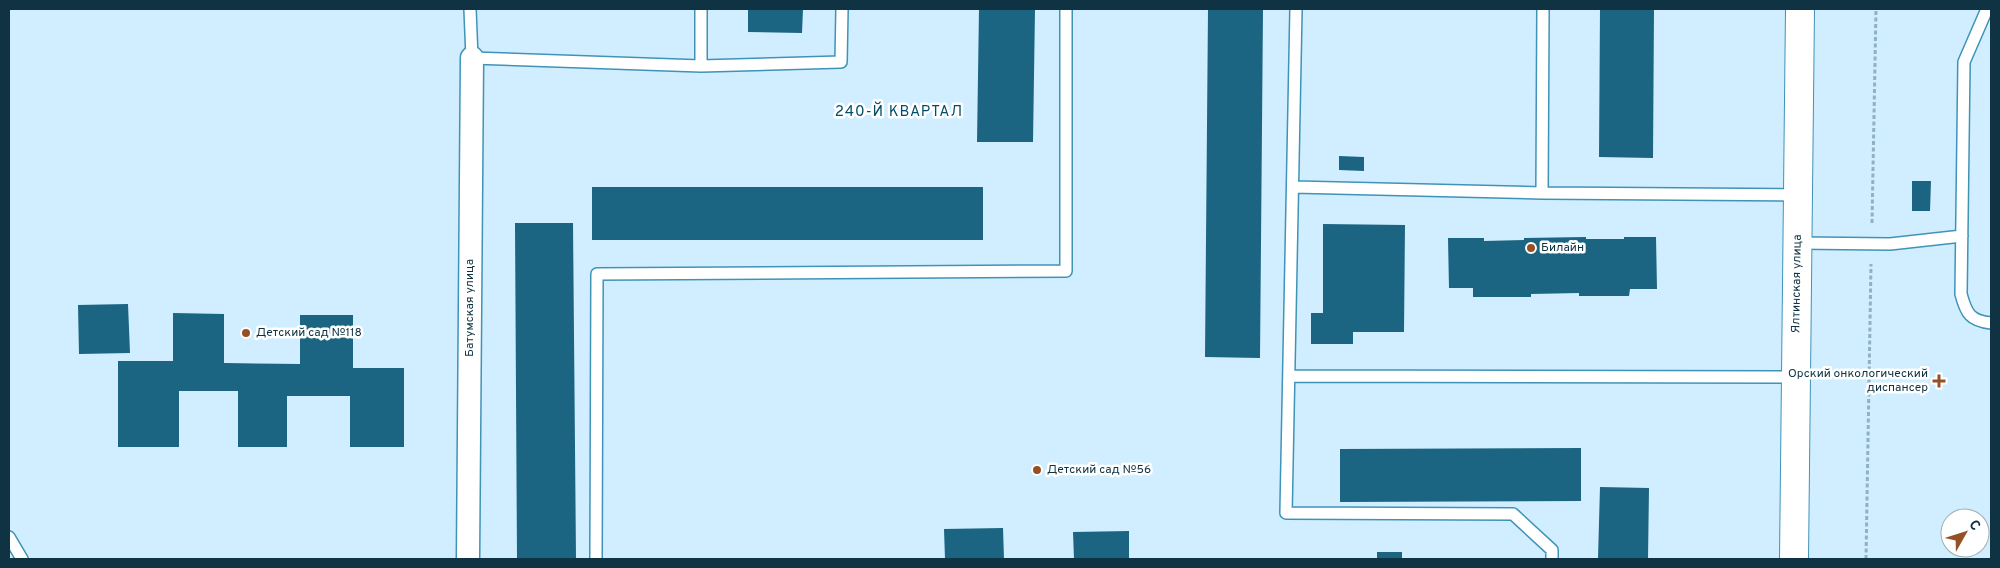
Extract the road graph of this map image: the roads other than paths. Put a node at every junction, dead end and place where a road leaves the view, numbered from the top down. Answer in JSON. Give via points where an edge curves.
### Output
{"nodes":[{"id":1,"x":470,"y":9,"type":"edge"},
{"id":2,"x":701,"y":9,"type":"edge"},
{"id":3,"x":842,"y":9,"type":"edge"},
{"id":4,"x":1066,"y":9,"type":"edge"},
{"id":5,"x":1296,"y":9,"type":"edge"},
{"id":6,"x":1543,"y":9,"type":"edge"},
{"id":7,"x":1800,"y":9,"type":"edge"},
{"id":8,"x":1987,"y":9,"type":"edge"},
{"id":9,"x":472,"y":58,"type":"junction"},
{"id":10,"x":701,"y":66,"type":"junction"},
{"id":11,"x":1294,"y":187,"type":"junction"},
{"id":12,"x":1542,"y":193,"type":"junction"},
{"id":13,"x":1798,"y":195,"type":"junction"},
{"id":14,"x":1962,"y":236,"type":"junction"},
{"id":15,"x":1798,"y":243,"type":"junction"},
{"id":16,"x":1991,"y":323,"type":"edge"},
{"id":17,"x":1290,"y":376,"type":"junction"},
{"id":18,"x":1796,"y":377,"type":"junction"},
{"id":19,"x":9,"y":536,"type":"edge"},
{"id":20,"x":22,"y":559,"type":"edge"},
{"id":21,"x":468,"y":559,"type":"edge"},
{"id":22,"x":596,"y":559,"type":"edge"},
{"id":23,"x":1552,"y":559,"type":"edge"},
{"id":24,"x":1794,"y":559,"type":"edge"}],
"edges":[{"from":1,"to":9,"type":"lane"},
{"from":2,"to":10,"type":"lane"},
{"from":3,"to":10,"type":"lane","via":[[841,62]]},
{"from":4,"to":22,"type":"lane","via":[[1066,271],[597,274]]},
{"from":5,"to":11,"type":"lane"},
{"from":6,"to":12,"type":"lane"},
{"from":7,"to":13,"type":"main road","name":"Ялтинская улица"},
{"from":8,"to":14,"type":"lane","via":[[1964,62]]},
{"from":9,"to":10,"type":"lane"},
{"from":9,"to":21,"type":"street","name":"Батумская улица"},
{"from":11,"to":12,"type":"lane"},
{"from":11,"to":17,"type":"lane"},
{"from":12,"to":13,"type":"lane"},
{"from":13,"to":15,"type":"main road","name":"Ялтинская улица"},
{"from":14,"to":15,"type":"lane","via":[[1890,244]]},
{"from":14,"to":16,"type":"lane","via":[[1960,294],[1965,310],[1978,322]]},
{"from":15,"to":18,"type":"main road","name":"Ялтинская улица"},
{"from":17,"to":18,"type":"lane"},
{"from":17,"to":23,"type":"lane","via":[[1286,513],[1513,514],[1552,550]]},
{"from":18,"to":24,"type":"main road","name":"Ялтинская улица"},
{"from":19,"to":20,"type":"lane"}]}
